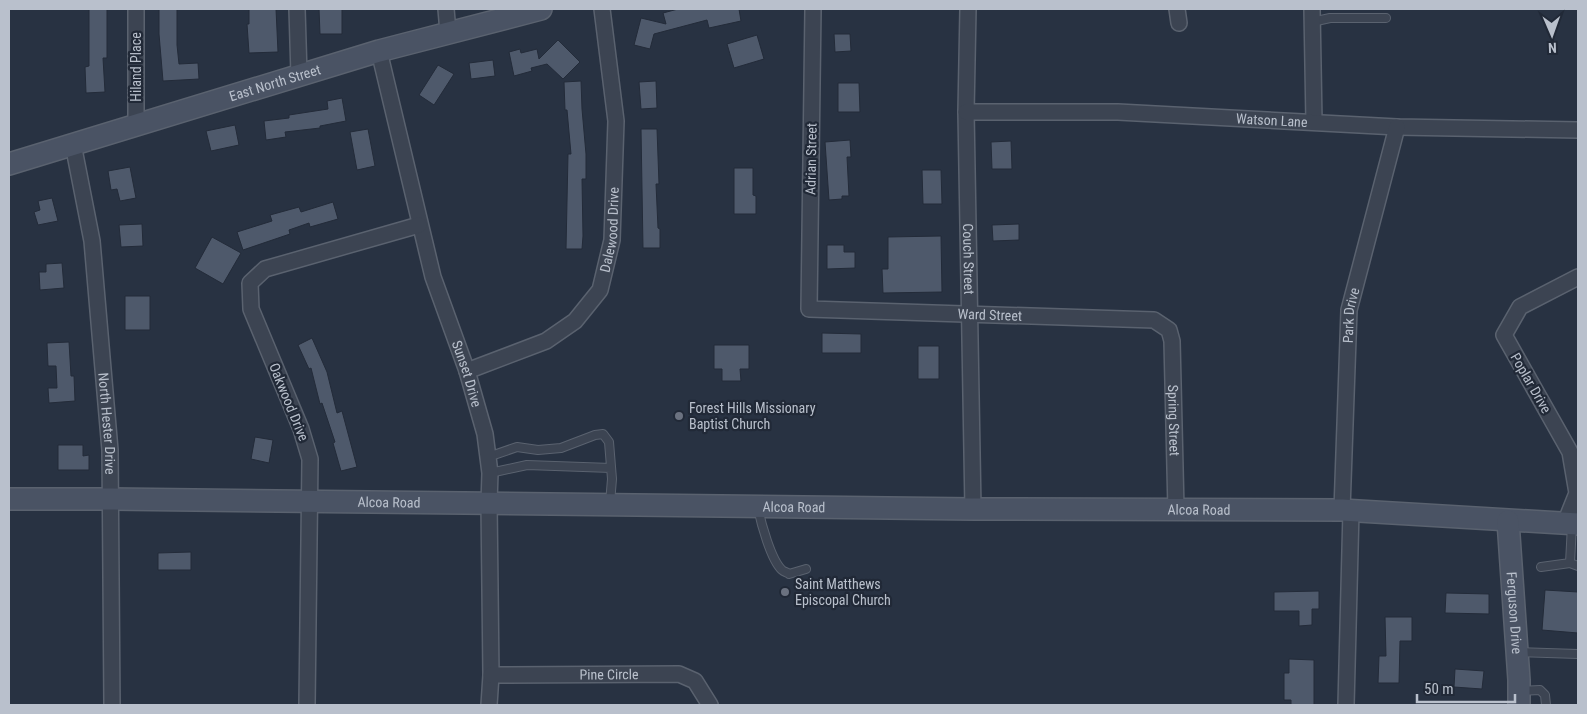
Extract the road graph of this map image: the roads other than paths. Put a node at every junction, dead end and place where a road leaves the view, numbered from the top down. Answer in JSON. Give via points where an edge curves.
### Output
{"nodes":[{"id":1,"x":136,"y":9,"type":"edge"},
{"id":2,"x":297,"y":9,"type":"edge"},
{"id":3,"x":446,"y":9,"type":"edge"},
{"id":4,"x":541,"y":9,"type":"edge"},
{"id":5,"x":602,"y":9,"type":"edge"},
{"id":6,"x":813,"y":9,"type":"edge"},
{"id":7,"x":968,"y":9,"type":"edge"},
{"id":8,"x":1312,"y":15,"type":"edge"},
{"id":9,"x":1386,"y":18,"type":"dead end"},
{"id":10,"x":448,"y":32,"type":"junction"},
{"id":11,"x":379,"y":51,"type":"junction"},
{"id":12,"x":299,"y":75,"type":"junction"},
{"id":13,"x":966,"y":112,"type":"junction"},
{"id":14,"x":1314,"y":122,"type":"junction"},
{"id":15,"x":136,"y":126,"type":"junction"},
{"id":16,"x":1397,"y":127,"type":"junction"},
{"id":17,"x":1578,"y":130,"type":"edge"},
{"id":18,"x":73,"y":144,"type":"junction"},
{"id":19,"x":9,"y":164,"type":"edge"},
{"id":20,"x":419,"y":225,"type":"junction"},
{"id":21,"x":1578,"y":276,"type":"edge"},
{"id":22,"x":809,"y":309,"type":"joint"},
{"id":23,"x":970,"y":314,"type":"junction"},
{"id":24,"x":1168,"y":330,"type":"joint"},
{"id":25,"x":467,"y":371,"type":"junction"},
{"id":26,"x":488,"y":457,"type":"junction"},
{"id":27,"x":611,"y":468,"type":"junction"},
{"id":28,"x":490,"y":473,"type":"junction"},
{"id":29,"x":1578,"y":493,"type":"edge"},
{"id":30,"x":9,"y":499,"type":"edge"},
{"id":31,"x":112,"y":499,"type":"junction"},
{"id":32,"x":309,"y":502,"type":"junction"},
{"id":33,"x":489,"y":503,"type":"junction"},
{"id":34,"x":609,"y":505,"type":"junction"},
{"id":35,"x":757,"y":506,"type":"junction"},
{"id":36,"x":973,"y":509,"type":"junction"},
{"id":37,"x":1176,"y":510,"type":"junction"},
{"id":38,"x":1347,"y":510,"type":"junction"},
{"id":39,"x":1508,"y":520,"type":"junction"},
{"id":40,"x":1572,"y":524,"type":"edge"},
{"id":41,"x":1574,"y":564,"type":"edge"},
{"id":42,"x":1541,"y":566,"type":"dead end"},
{"id":43,"x":806,"y":569,"type":"dead end"},
{"id":44,"x":1517,"y":652,"type":"junction"},
{"id":45,"x":1578,"y":654,"type":"edge"},
{"id":46,"x":491,"y":675,"type":"junction"},
{"id":47,"x":1519,"y":698,"type":"edge"},
{"id":48,"x":112,"y":705,"type":"edge"},
{"id":49,"x":307,"y":705,"type":"edge"},
{"id":50,"x":489,"y":705,"type":"edge"},
{"id":51,"x":710,"y":705,"type":"edge"},
{"id":52,"x":1346,"y":705,"type":"edge"},
{"id":53,"x":1546,"y":705,"type":"edge"}],
"edges":[{"from":1,"to":15,"type":"street","name":"Hiland Place"},
{"from":2,"to":12,"type":"street"},
{"from":3,"to":10,"type":"street"},
{"from":4,"to":10,"type":"main road","name":"East North Street"},
{"from":5,"to":25,"type":"street","name":"Dalewood Drive","via":[[616,121],[612,240],[600,290],[575,321],[546,341]]},
{"from":6,"to":22,"type":"street","name":"Adrian Street"},
{"from":7,"to":13,"type":"street","name":"Couch Street"},
{"from":8,"to":9,"type":"lane"},
{"from":8,"to":14,"type":"street"},
{"from":10,"to":11,"type":"main road","name":"East North Street"},
{"from":11,"to":12,"type":"main road","name":"East North Street"},
{"from":11,"to":20,"type":"street","name":"Sunset Drive"},
{"from":12,"to":15,"type":"main road","name":"East North Street"},
{"from":13,"to":14,"type":"street","name":"Watson Lane","via":[[1118,112]]},
{"from":13,"to":23,"type":"street","name":"Couch Street"},
{"from":14,"to":16,"type":"street","name":"Watson Lane"},
{"from":15,"to":18,"type":"main road","name":"East North Street"},
{"from":16,"to":17,"type":"street","name":"Watson Lane"},
{"from":16,"to":38,"type":"street","name":"Park Drive","via":[[1349,310]]},
{"from":18,"to":19,"type":"main road","name":"East North Street"},
{"from":18,"to":31,"type":"street","name":"North Hester Drive","via":[[92,241]]},
{"from":20,"to":25,"type":"street","name":"Sunset Drive","via":[[433,277]]},
{"from":20,"to":32,"type":"street","name":"Oakwood Drive","via":[[265,268],[250,283],[251,309],[301,429],[310,459]]},
{"from":21,"to":29,"type":"street","name":"Poplar Drive","via":[[1520,307],[1504,335],[1570,452]]},
{"from":22,"to":23,"type":"street","name":"Ward Street"},
{"from":23,"to":24,"type":"street","name":"Ward Street","via":[[1154,320]]},
{"from":23,"to":36,"type":"street","name":"Couch Street"},
{"from":24,"to":37,"type":"street","name":"Spring Street","via":[[1172,341]]},
{"from":25,"to":26,"type":"street","name":"Sunset Drive","via":[[485,434]]},
{"from":26,"to":27,"type":"lane","via":[[518,447],[538,450],[561,448],[603,434],[609,442]]},
{"from":26,"to":28,"type":"street","name":"Sunset Drive"},
{"from":27,"to":28,"type":"lane","via":[[527,465]]},
{"from":27,"to":34,"type":"lane"},
{"from":28,"to":33,"type":"street","name":"Sunset Drive"},
{"from":29,"to":40,"type":"street","name":"Poplar Drive"},
{"from":30,"to":31,"type":"main road","name":"Alcoa Road"},
{"from":31,"to":32,"type":"main road","name":"Alcoa Road"},
{"from":31,"to":48,"type":"street","name":"North Hester Drive"},
{"from":32,"to":33,"type":"main road","name":"Alcoa Road"},
{"from":32,"to":49,"type":"street","name":"Oakwood Drive"},
{"from":33,"to":34,"type":"main road","name":"Alcoa Road"},
{"from":33,"to":46,"type":"street","name":"Sunset Drive"},
{"from":34,"to":35,"type":"main road","name":"Alcoa Road"},
{"from":35,"to":36,"type":"main road","name":"Alcoa Road"},
{"from":35,"to":43,"type":"lane","via":[[761,526],[781,570],[789,574]]},
{"from":36,"to":37,"type":"main road","name":"Alcoa Road"},
{"from":37,"to":38,"type":"main road","name":"Alcoa Road"},
{"from":38,"to":39,"type":"main road","name":"Alcoa Road"},
{"from":38,"to":52,"type":"street","name":"Park Drive"},
{"from":39,"to":40,"type":"main road","name":"Alcoa Road"},
{"from":39,"to":44,"type":"main road","name":"Ferguson Drive"},
{"from":40,"to":41,"type":"lane"},
{"from":41,"to":42,"type":"lane"},
{"from":44,"to":45,"type":"lane"},
{"from":44,"to":47,"type":"main road","name":"Ferguson Drive"},
{"from":46,"to":50,"type":"street","name":"Sunset Drive"},
{"from":46,"to":51,"type":"street","name":"Pine Circle","via":[[678,674],[695,681]]},
{"from":47,"to":53,"type":"lane","via":[[1540,690],[1545,695]]}]}
